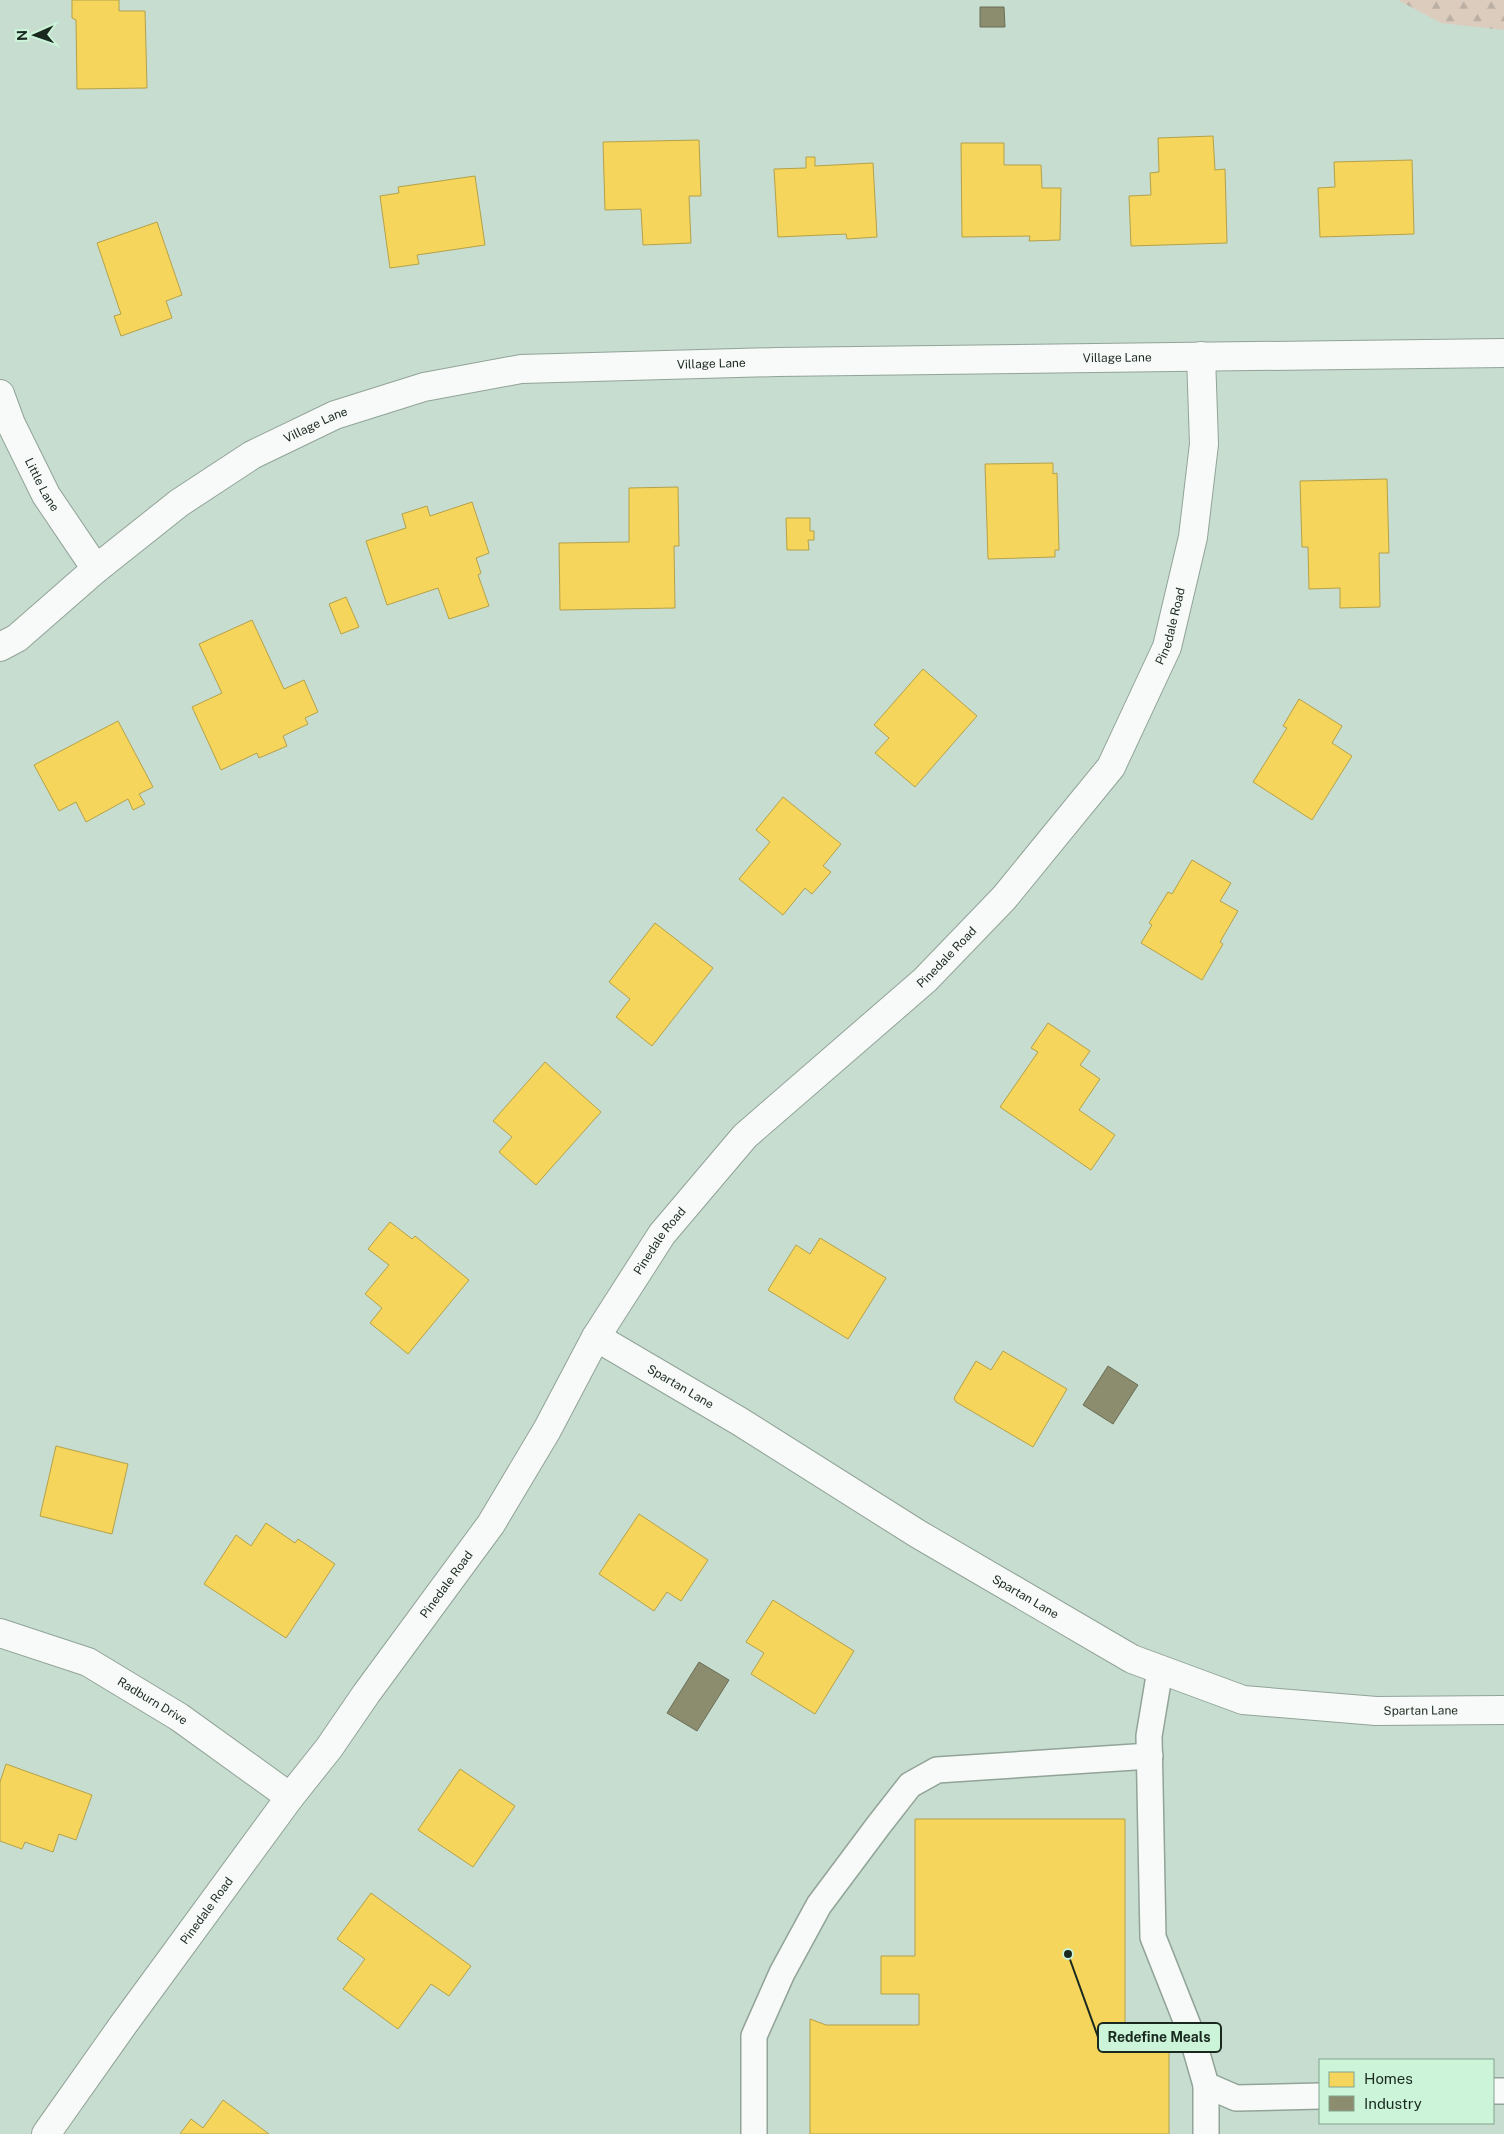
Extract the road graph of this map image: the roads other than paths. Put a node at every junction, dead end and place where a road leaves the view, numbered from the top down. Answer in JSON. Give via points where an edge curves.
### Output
{"nodes":[{"id":1,"x":1504,"y":353,"type":"edge"},
{"id":2,"x":1201,"y":356,"type":"junction"},
{"id":3,"x":0,"y":394,"type":"edge"},
{"id":4,"x":96,"y":569,"type":"junction"},
{"id":5,"x":0,"y":647,"type":"edge"},
{"id":6,"x":596,"y":1337,"type":"junction"},
{"id":7,"x":0,"y":1633,"type":"edge"},
{"id":8,"x":1160,"y":1670,"type":"junction"},
{"id":9,"x":1504,"y":1710,"type":"edge"},
{"id":10,"x":1150,"y":1756,"type":"junction"},
{"id":11,"x":290,"y":1797,"type":"junction"},
{"id":12,"x":1206,"y":2085,"type":"junction"},
{"id":13,"x":1319,"y":2096,"type":"edge"},
{"id":14,"x":46,"y":2134,"type":"edge"},
{"id":15,"x":754,"y":2134,"type":"edge"},
{"id":16,"x":1206,"y":2134,"type":"edge"}],
"edges":[{"from":1,"to":2,"type":"street","name":"Village Lane"},
{"from":2,"to":4,"type":"street","name":"Village Lane","via":[[521,369],[424,387],[335,415],[252,455],[179,503]]},
{"from":2,"to":6,"type":"street","name":"Pinedale Road","via":[[1204,444],[1193,537],[1168,647],[1111,767],[1004,898],[925,980],[745,1136],[662,1234]]},
{"from":3,"to":4,"type":"street","name":"Little Lane","via":[[46,495]]},
{"from":4,"to":5,"type":"street","name":"Village Lane","via":[[17,638]]},
{"from":6,"to":8,"type":"street","name":"Spartan Lane","via":[[739,1421],[918,1534],[1132,1659]]},
{"from":6,"to":11,"type":"street","name":"Pinedale Road","via":[[547,1430],[491,1524],[330,1748]]},
{"from":7,"to":11,"type":"street","name":"Radburn Drive","via":[[88,1662],[179,1717]]},
{"from":8,"to":9,"type":"street","name":"Spartan Lane","via":[[1243,1700],[1376,1712]]},
{"from":8,"to":10,"type":"lane","via":[[1149,1736]]},
{"from":10,"to":12,"type":"lane","via":[[1153,1937],[1191,2033]]},
{"from":10,"to":15,"type":"lane","via":[[937,1770],[910,1785],[819,1905],[782,1973],[754,2036]]},
{"from":11,"to":14,"type":"street","name":"Pinedale Road"},
{"from":12,"to":13,"type":"lane","via":[[1236,2098]]},
{"from":12,"to":16,"type":"lane"}]}
